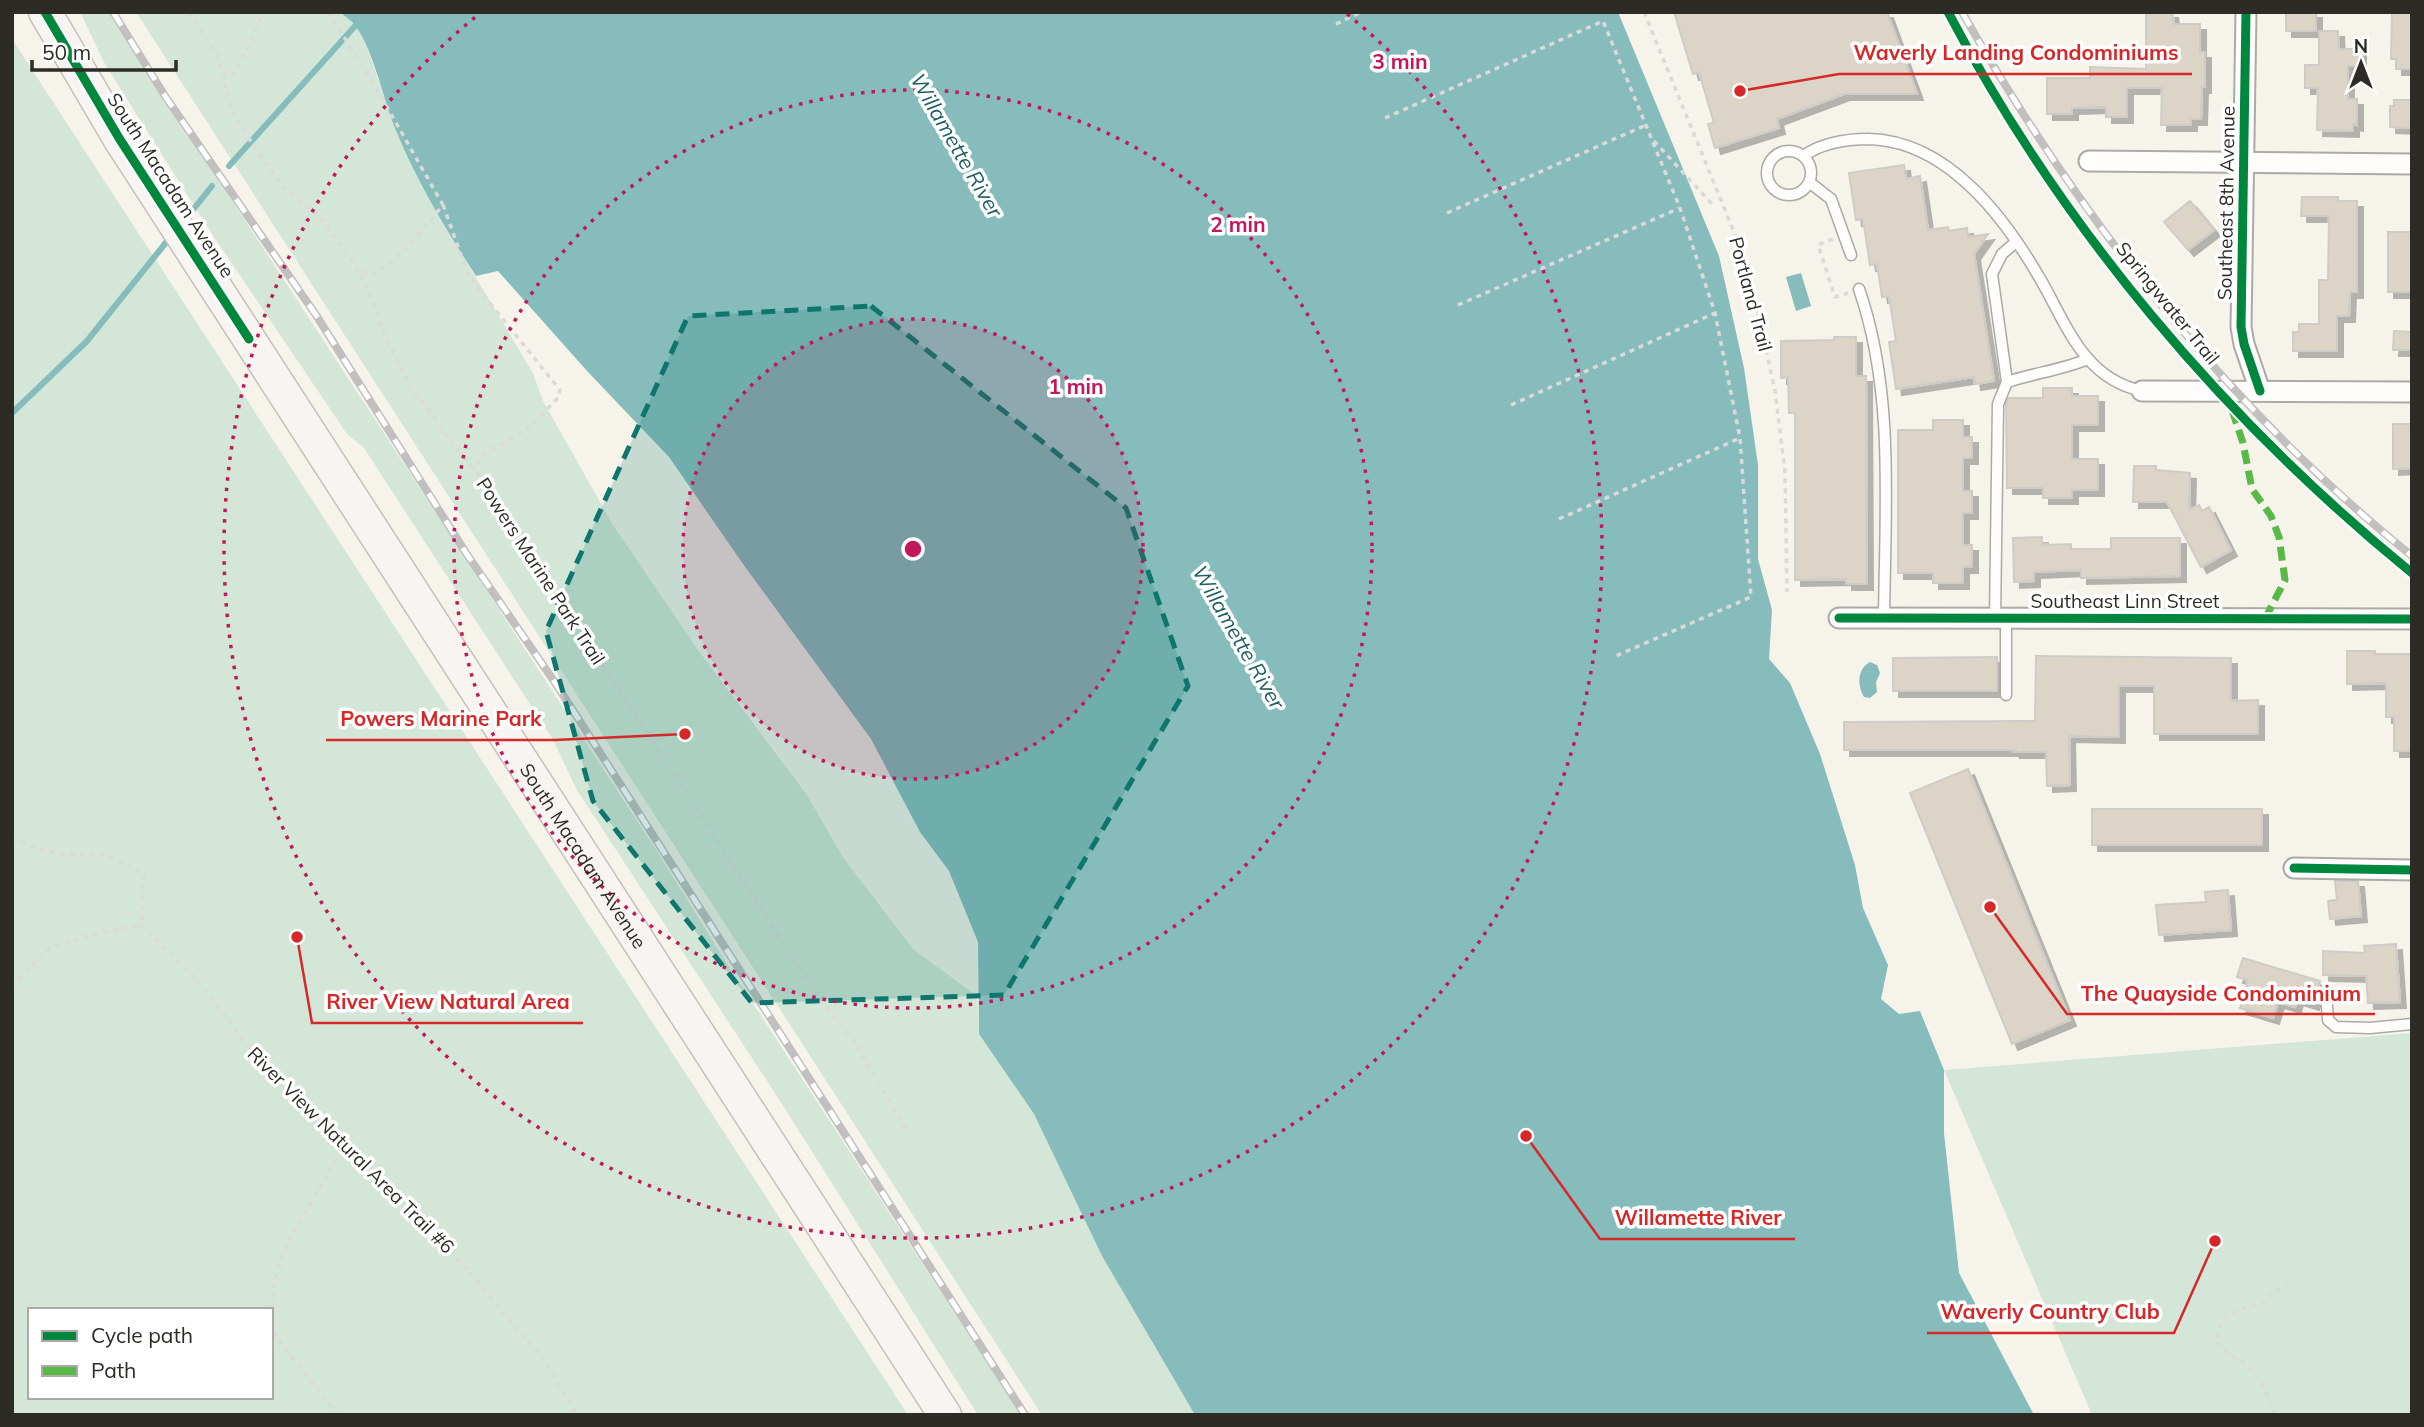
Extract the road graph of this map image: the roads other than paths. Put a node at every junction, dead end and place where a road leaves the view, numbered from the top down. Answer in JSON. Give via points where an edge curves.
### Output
{"nodes":[{"id":1,"x":44,"y":12,"type":"edge"},
{"id":2,"x":2246,"y":12,"type":"edge"},
{"id":3,"x":1803,"y":156,"type":"junction"},
{"id":4,"x":2089,"y":161,"type":"dead end"},
{"id":5,"x":2245,"y":164,"type":"junction"},
{"id":6,"x":2412,"y":164,"type":"edge"},
{"id":7,"x":1809,"y":182,"type":"junction"},
{"id":8,"x":2016,"y":242,"type":"junction"},
{"id":9,"x":1851,"y":255,"type":"dead end"},
{"id":10,"x":1859,"y":289,"type":"road end"},
{"id":11,"x":2088,"y":359,"type":"junction"},
{"id":12,"x":2007,"y":382,"type":"junction"},
{"id":13,"x":2142,"y":391,"type":"joint"},
{"id":14,"x":2260,"y":391,"type":"junction"},
{"id":15,"x":2412,"y":392,"type":"edge"},
{"id":16,"x":1839,"y":618,"type":"dead end"},
{"id":17,"x":1884,"y":618,"type":"junction"},
{"id":18,"x":2000,"y":618,"type":"junction"},
{"id":19,"x":2412,"y":619,"type":"edge"},
{"id":20,"x":2006,"y":695,"type":"dead end"},
{"id":21,"x":2294,"y":868,"type":"dead end"},
{"id":22,"x":2412,"y":870,"type":"edge"},
{"id":23,"x":2326,"y":992,"type":"dead end"},
{"id":24,"x":2412,"y":1024,"type":"edge"},
{"id":25,"x":944,"y":1415,"type":"edge"}],
"edges":[{"from":1,"to":25,"type":"main road","name":"South Macadam Avenue","via":[[118,138]]},
{"from":2,"to":5,"type":"street","name":"Southeast 8th Avenue"},
{"from":3,"to":7,"type":"lane","via":[[1811,168]]},
{"from":3,"to":7,"type":"lane","via":[[1792,151],[1776,155],[1767,178],[1777,192],[1786,195],[1802,191]]},
{"from":3,"to":8,"type":"lane","via":[[1821,145],[1857,139],[1889,140],[1926,153],[1974,191]]},
{"from":4,"to":5,"type":"street"},
{"from":5,"to":6,"type":"street"},
{"from":5,"to":14,"type":"street","name":"Southeast 8th Avenue","via":[[2241,327]]},
{"from":7,"to":9,"type":"lane","via":[[1831,199]]},
{"from":8,"to":11,"type":"lane"},
{"from":8,"to":12,"type":"lane","via":[[2002,254],[1992,274]]},
{"from":10,"to":17,"type":"lane","via":[[1878,360],[1884,415]]},
{"from":11,"to":12,"type":"lane"},
{"from":11,"to":13,"type":"lane","via":[[2124,387]]},
{"from":12,"to":18,"type":"lane","via":[[1998,404]]},
{"from":13,"to":14,"type":"street"},
{"from":14,"to":15,"type":"street"},
{"from":16,"to":17,"type":"street","name":"Southeast Linn Street"},
{"from":17,"to":18,"type":"street","name":"Southeast Linn Street"},
{"from":18,"to":19,"type":"street","name":"Southeast Linn Street"},
{"from":18,"to":20,"type":"lane"},
{"from":21,"to":22,"type":"street"},
{"from":23,"to":24,"type":"lane","via":[[2329,1020],[2336,1027]]}]}
